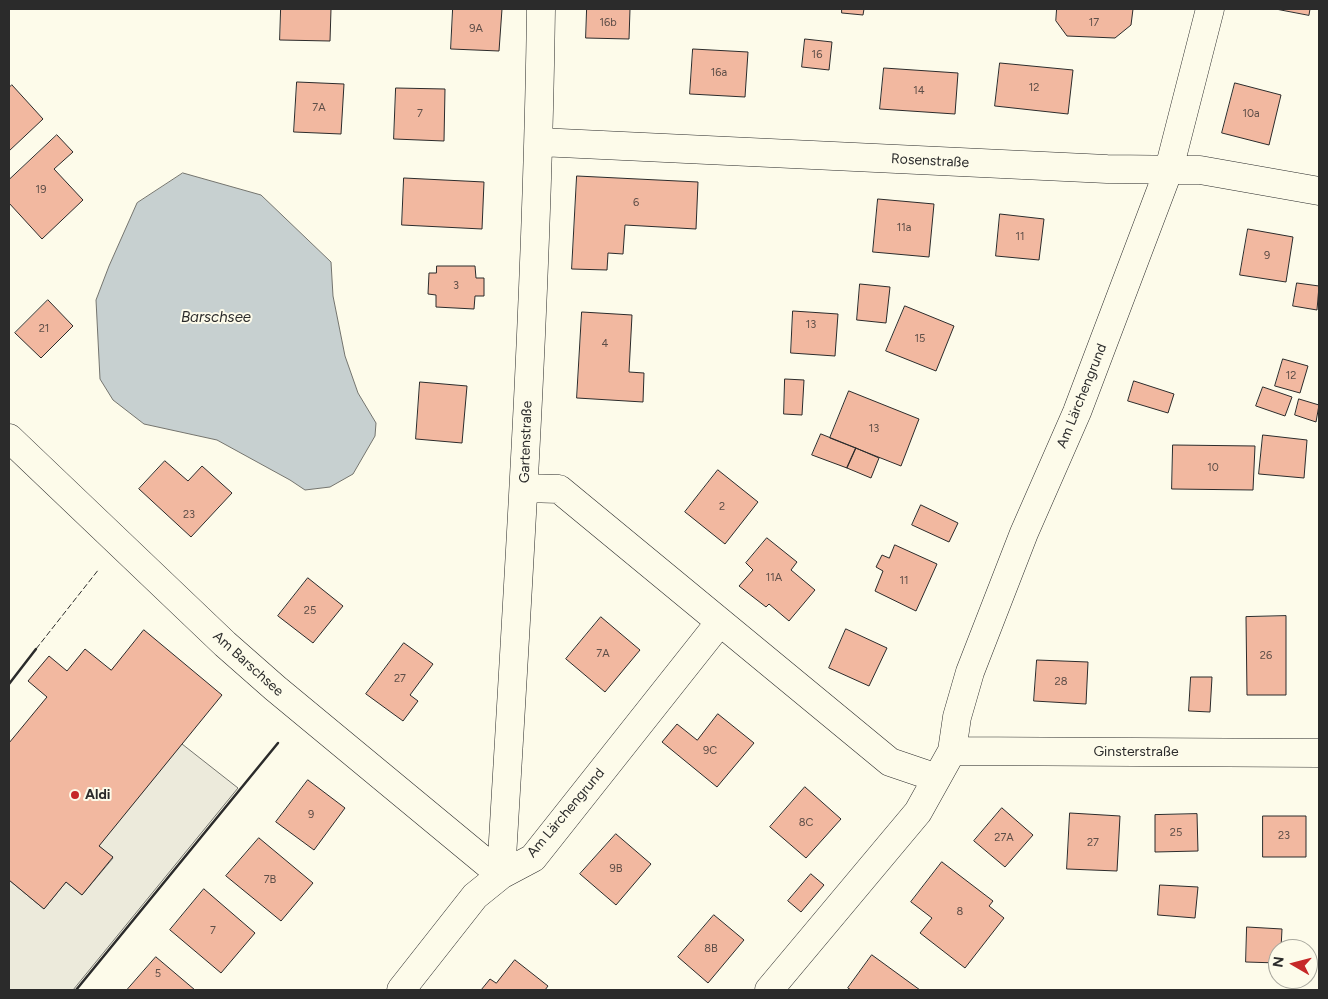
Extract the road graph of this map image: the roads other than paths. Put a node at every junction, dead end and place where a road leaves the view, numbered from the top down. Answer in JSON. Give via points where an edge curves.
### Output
{"nodes":[{"id":1,"x":541,"y":9,"type":"edge"},
{"id":2,"x":1210,"y":9,"type":"edge"},
{"id":3,"x":539,"y":142,"type":"junction"},
{"id":4,"x":1169,"y":169,"type":"junction"},
{"id":5,"x":1319,"y":191,"type":"edge"},
{"id":6,"x":9,"y":438,"type":"edge"},
{"id":7,"x":524,"y":488,"type":"junction"},
{"id":8,"x":720,"y":622,"type":"junction"},
{"id":9,"x":952,"y":751,"type":"junction"},
{"id":10,"x":1319,"y":753,"type":"edge"},
{"id":11,"x":937,"y":778,"type":"junction"},
{"id":12,"x":501,"y":875,"type":"junction"},
{"id":13,"x":401,"y":990,"type":"edge"},
{"id":14,"x":769,"y":990,"type":"edge"}],
"edges":[{"from":1,"to":3,"type":"street","name":"Gartenstraße"},
{"from":2,"to":4,"type":"street","name":"Am Lärchengrund"},
{"from":3,"to":4,"type":"street","name":"Rosenstraße","via":[[1107,169]]},
{"from":3,"to":7,"type":"street","name":"Gartenstraße"},
{"from":4,"to":5,"type":"street","name":"Rosenstraße","via":[[1200,170]]},
{"from":4,"to":9,"type":"street","name":"Am Lärchengrund","via":[[1077,412],[1024,533],[970,672]]},
{"from":6,"to":12,"type":"street","name":"Am Barschsee","via":[[246,663]]},
{"from":7,"to":8,"type":"street","via":[[559,490]]},
{"from":7,"to":12,"type":"street","name":"Gartenstraße"},
{"from":8,"to":11,"type":"street","via":[[890,762]]},
{"from":8,"to":12,"type":"street","name":"Am Lärchengrund","via":[[532,858]]},
{"from":9,"to":10,"type":"street","name":"Ginsterstraße"},
{"from":9,"to":11,"type":"street","name":"Am Lärchengrund"},
{"from":11,"to":14,"type":"street","name":"Am Lärchengrund","via":[[918,812]]},
{"from":12,"to":13,"type":"street","name":"Am Lärchengrund","via":[[475,896]]}]}
